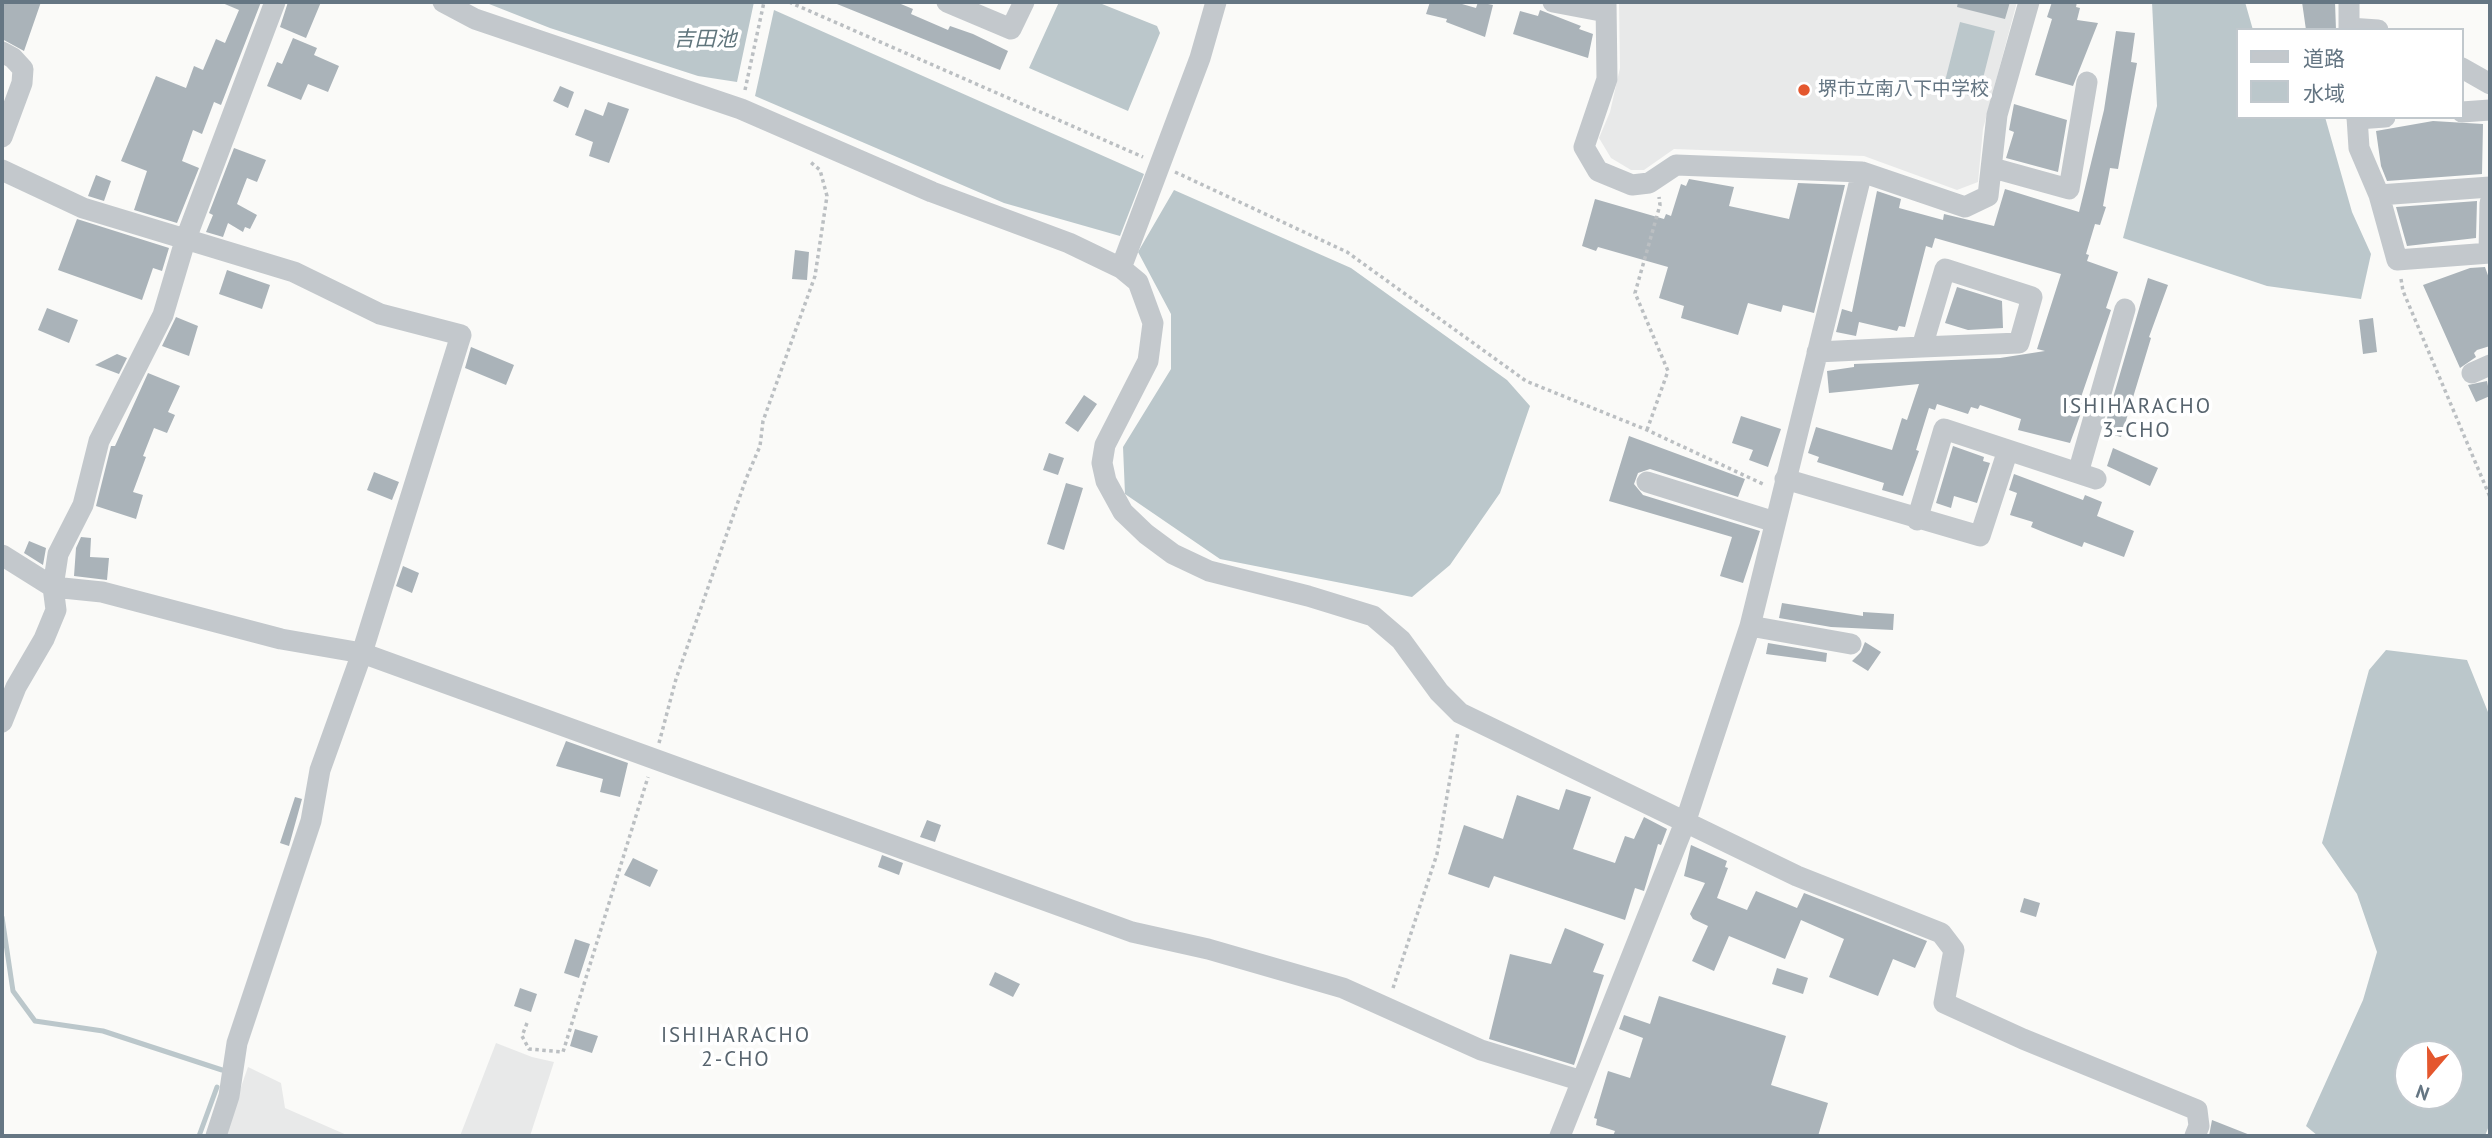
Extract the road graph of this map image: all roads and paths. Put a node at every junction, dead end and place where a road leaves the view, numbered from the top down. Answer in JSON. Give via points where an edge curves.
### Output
{"nodes":[{"id":1,"x":275,"y":2,"type":"edge"},
{"id":2,"x":443,"y":2,"type":"edge"},
{"id":3,"x":764,"y":2,"type":"edge"},
{"id":4,"x":789,"y":2,"type":"edge"},
{"id":5,"x":947,"y":2,"type":"edge"},
{"id":6,"x":1024,"y":2,"type":"edge"},
{"id":7,"x":1216,"y":2,"type":"edge"},
{"id":8,"x":1553,"y":2,"type":"edge"},
{"id":9,"x":2029,"y":2,"type":"edge"},
{"id":10,"x":2349,"y":2,"type":"edge"},
{"id":11,"x":1606,"y":7,"type":"edge"},
{"id":12,"x":2349,"y":28,"type":"edge"},
{"id":13,"x":2,"y":52,"type":"edge"},
{"id":14,"x":2464,"y":69,"type":"edge"},
{"id":15,"x":2087,"y":82,"type":"dead end"},
{"id":16,"x":2489,"y":82,"type":"edge"},
{"id":17,"x":741,"y":109,"type":"junction"},
{"id":18,"x":2490,"y":110,"type":"edge"},
{"id":19,"x":2464,"y":112,"type":"edge"},
{"id":20,"x":2357,"y":119,"type":"edge"},
{"id":21,"x":2,"y":137,"type":"edge"},
{"id":22,"x":1159,"y":164,"type":"junction"},
{"id":23,"x":1993,"y":167,"type":"junction"},
{"id":24,"x":2,"y":170,"type":"edge"},
{"id":25,"x":1862,"y":172,"type":"junction"},
{"id":26,"x":1656,"y":178,"type":"junction"},
{"id":27,"x":2490,"y":187,"type":"edge"},
{"id":28,"x":2379,"y":195,"type":"junction"},
{"id":29,"x":827,"y":196,"type":"dead end"},
{"id":30,"x":2490,"y":203,"type":"edge"},
{"id":31,"x":185,"y":241,"type":"junction"},
{"id":32,"x":2490,"y":253,"type":"edge"},
{"id":33,"x":2397,"y":260,"type":"junction"},
{"id":34,"x":1121,"y":268,"type":"junction"},
{"id":35,"x":2125,"y":309,"type":"dead end"},
{"id":36,"x":1922,"y":347,"type":"junction"},
{"id":37,"x":1817,"y":352,"type":"junction"},
{"id":38,"x":1647,"y":430,"type":"junction"},
{"id":39,"x":2008,"y":450,"type":"junction"},
{"id":40,"x":1647,"y":482,"type":"dead end"},
{"id":41,"x":1783,"y":486,"type":"junction"},
{"id":42,"x":2490,"y":497,"type":"edge"},
{"id":43,"x":1917,"y":520,"type":"junction"},
{"id":44,"x":1775,"y":522,"type":"junction"},
{"id":45,"x":2,"y":555,"type":"edge"},
{"id":46,"x":53,"y":587,"type":"junction"},
{"id":47,"x":1750,"y":626,"type":"junction"},
{"id":48,"x":1851,"y":644,"type":"dead end"},
{"id":49,"x":362,"y":653,"type":"junction"},
{"id":50,"x":1460,"y":713,"type":"junction"},
{"id":51,"x":2,"y":722,"type":"edge"},
{"id":52,"x":654,"y":760,"type":"junction"},
{"id":53,"x":1686,"y":820,"type":"junction"},
{"id":54,"x":1387,"y":1007,"type":"junction"},
{"id":55,"x":527,"y":1023,"type":"dead end"},
{"id":56,"x":1582,"y":1082,"type":"junction"},
{"id":57,"x":216,"y":1136,"type":"edge"},
{"id":58,"x":1560,"y":1136,"type":"edge"},
{"id":59,"x":2195,"y":1136,"type":"edge"}],
"edges":[{"from":1,"to":31,"type":"street"},
{"from":2,"to":17,"type":"street","via":[[475,19]]},
{"from":3,"to":17,"type":"path"},
{"from":4,"to":22,"type":"path"},
{"from":5,"to":6,"type":"street","via":[[1011,29]]},
{"from":7,"to":22,"type":"street"},
{"from":8,"to":11,"type":"street"},
{"from":9,"to":23,"type":"street","via":[[1997,115]]},
{"from":10,"to":12,"type":"street"},
{"from":11,"to":26,"type":"street","via":[[1607,79],[1584,147],[1598,171],[1632,185]]},
{"from":13,"to":21,"type":"street","via":[[23,69]]},
{"from":14,"to":16,"type":"street"},
{"from":15,"to":23,"type":"street","via":[[2069,189]]},
{"from":17,"to":34,"type":"street"},
{"from":18,"to":19,"type":"street"},
{"from":20,"to":28,"type":"street","via":[[2360,148]]},
{"from":22,"to":34,"type":"street"},
{"from":22,"to":38,"type":"path","via":[[1347,252],[1526,382]]},
{"from":23,"to":25,"type":"street","via":[[1988,196],[1965,207]]},
{"from":24,"to":31,"type":"street","via":[[83,208]]},
{"from":25,"to":26,"type":"street","via":[[1676,165]]},
{"from":25,"to":37,"type":"street"},
{"from":26,"to":38,"type":"path","via":[[1660,205],[1635,293],[1668,371]]},
{"from":27,"to":28,"type":"street"},
{"from":28,"to":33,"type":"street"},
{"from":29,"to":52,"type":"path","via":[[815,276],[676,679]]},
{"from":30,"to":32,"type":"street"},
{"from":31,"to":46,"type":"street","via":[[163,315],[99,441],[83,505],[58,554]]},
{"from":31,"to":49,"type":"street","via":[[294,272],[380,314],[461,335]]},
{"from":32,"to":33,"type":"street"},
{"from":33,"to":42,"type":"path","via":[[2403,291]]},
{"from":34,"to":50,"type":"street","via":[[1138,282],[1153,323],[1147,361],[1105,445],[1102,463],[1123,512],[1172,554],[1209,571],[1373,616],[1401,639]]},
{"from":35,"to":39,"type":"street","via":[[2087,476]]},
{"from":36,"to":36,"type":"street","via":[[2020,343],[2032,297],[1945,269]]},
{"from":36,"to":37,"type":"street"},
{"from":37,"to":41,"type":"street"},
{"from":38,"to":41,"type":"path"},
{"from":39,"to":43,"type":"street","via":[[1980,536]]},
{"from":39,"to":43,"type":"street","via":[[1944,429]]},
{"from":40,"to":44,"type":"street"},
{"from":41,"to":43,"type":"street"},
{"from":41,"to":44,"type":"street"},
{"from":44,"to":47,"type":"street"},
{"from":45,"to":46,"type":"street"},
{"from":46,"to":49,"type":"street","via":[[102,592],[281,639]]},
{"from":46,"to":51,"type":"street","via":[[56,610]]},
{"from":47,"to":48,"type":"street"},
{"from":47,"to":53,"type":"street"},
{"from":49,"to":52,"type":"street"},
{"from":49,"to":57,"type":"street","via":[[320,770],[311,821],[237,1043],[229,1096]]},
{"from":50,"to":53,"type":"street"},
{"from":50,"to":54,"type":"path","via":[[1437,854]]},
{"from":52,"to":54,"type":"street","via":[[1132,932],[1331,984]]},
{"from":52,"to":55,"type":"path","via":[[562,1052],[529,1049],[522,1036]]},
{"from":53,"to":56,"type":"street"},
{"from":53,"to":59,"type":"street","via":[[1797,876],[1941,933],[1954,950],[1944,1003],[2197,1110]]},
{"from":54,"to":56,"type":"street","via":[[1480,1050]]},
{"from":56,"to":58,"type":"street"}]}
